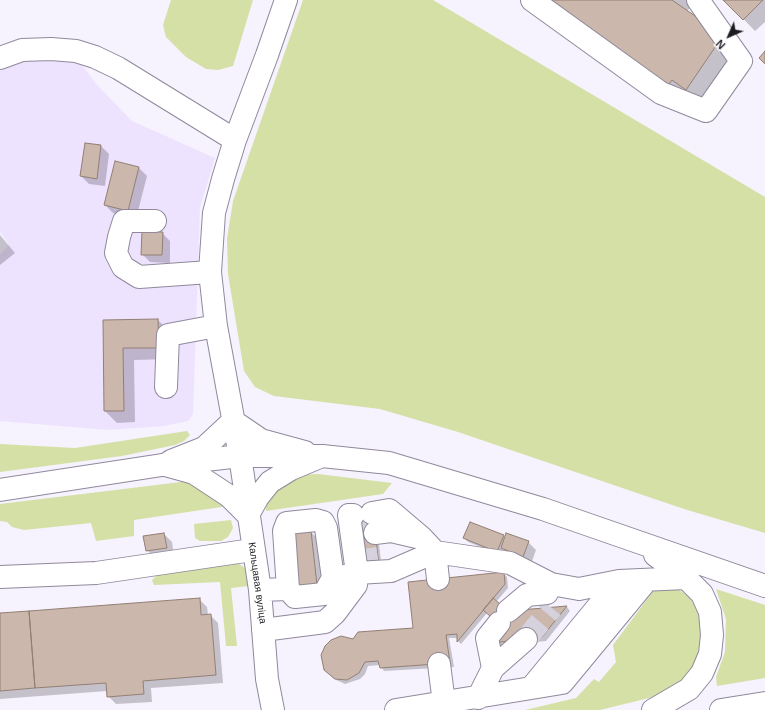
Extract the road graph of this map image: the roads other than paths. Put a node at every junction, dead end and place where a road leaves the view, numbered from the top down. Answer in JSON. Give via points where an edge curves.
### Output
{"nodes":[{"id":1,"x":286,"y":0,"type":"edge"},
{"id":2,"x":532,"y":0,"type":"edge"},
{"id":3,"x":698,"y":0,"type":"edge"},
{"id":4,"x":0,"y":58,"type":"edge"},
{"id":5,"x":235,"y":140,"type":"junction"},
{"id":6,"x":155,"y":221,"type":"dead end"},
{"id":7,"x":210,"y":272,"type":"junction"},
{"id":8,"x":216,"y":326,"type":"junction"},
{"id":9,"x":166,"y":387,"type":"dead end"},
{"id":10,"x":233,"y":421,"type":"junction"},
{"id":11,"x":240,"y":456,"type":"junction"},
{"id":12,"x":322,"y":456,"type":"junction"},
{"id":13,"x":162,"y":465,"type":"junction"},
{"id":14,"x":0,"y":490,"type":"edge"},
{"id":15,"x":248,"y":515,"type":"junction"},
{"id":16,"x":361,"y":539,"type":"junction"},
{"id":17,"x":634,"y":541,"type":"junction"},
{"id":18,"x":429,"y":545,"type":"junction"},
{"id":19,"x":252,"y":550,"type":"junction"},
{"id":20,"x":0,"y":577,"type":"edge"},
{"id":21,"x":333,"y":578,"type":"junction"},
{"id":22,"x":686,"y":578,"type":"junction"},
{"id":23,"x":438,"y":579,"type":"dead end"},
{"id":24,"x":647,"y":580,"type":"junction"},
{"id":25,"x":619,"y":581,"type":"junction"},
{"id":26,"x":765,"y":586,"type":"edge"},
{"id":27,"x":288,"y":588,"type":"junction"},
{"id":28,"x":260,"y":590,"type":"junction"},
{"id":29,"x":550,"y":595,"type":"junction"},
{"id":30,"x":263,"y":630,"type":"junction"},
{"id":31,"x":526,"y":639,"type":"tunnel mouth"},
{"id":32,"x":440,"y":664,"type":"dead end"},
{"id":33,"x":493,"y":668,"type":"junction"},
{"id":34,"x":531,"y":688,"type":"junction"},
{"id":35,"x":478,"y":698,"type":"junction"},
{"id":36,"x":444,"y":703,"type":"junction"},
{"id":37,"x":765,"y":703,"type":"edge"},
{"id":38,"x":273,"y":710,"type":"edge"},
{"id":39,"x":396,"y":710,"type":"edge"},
{"id":40,"x":653,"y":710,"type":"edge"},
{"id":41,"x":721,"y":710,"type":"edge"}],
"edges":[{"from":1,"to":5,"type":"main road","name":"Кальцавая вуліца"},
{"from":2,"to":3,"type":"main road","via":[[661,93],[706,111],[741,61]]},
{"from":4,"to":5,"type":"main road","via":[[22,50],[51,49],[76,51],[95,57],[118,68]]},
{"from":5,"to":7,"type":"main road","name":"Кальцавая вуліца","via":[[214,213]]},
{"from":6,"to":7,"type":"main road","via":[[124,221],[116,253],[123,267],[139,277]]},
{"from":7,"to":8,"type":"main road","name":"Кальцавая вуліца"},
{"from":8,"to":9,"type":"main road","via":[[168,335]]},
{"from":8,"to":10,"type":"main road","name":"Кальцавая вуліца"},
{"from":10,"to":11,"type":"main road","name":"Кальцавая вуліца"},
{"from":10,"to":12,"type":"main road","via":[[262,440]]},
{"from":10,"to":13,"type":"main road","via":[[204,448]]},
{"from":11,"to":12,"type":"main road"},
{"from":11,"to":13,"type":"main road"},
{"from":11,"to":15,"type":"main road","name":"Кальцавая вуліца"},
{"from":12,"to":15,"type":"main road","via":[[291,469],[270,482]]},
{"from":12,"to":17,"type":"main road","via":[[389,463],[543,509]]},
{"from":13,"to":14,"type":"main road"},
{"from":13,"to":15,"type":"main road","via":[[194,473],[229,496]]},
{"from":15,"to":19,"type":"main road","name":"Кальцавая вуліца"},
{"from":16,"to":18,"type":"main road"},
{"from":16,"to":18,"type":"main road","via":[[391,571]]},
{"from":16,"to":18,"type":"main road","via":[[389,510]]},
{"from":16,"to":21,"type":"main road"},
{"from":16,"to":30,"type":"main road","via":[[356,585],[326,622]]},
{"from":17,"to":22,"type":"main road"},
{"from":17,"to":26,"type":"main road"},
{"from":18,"to":23,"type":"main road"},
{"from":18,"to":29,"type":"main road","via":[[510,563]]},
{"from":19,"to":20,"type":"main road","via":[[96,573]]},
{"from":19,"to":28,"type":"main road","name":"Кальцавая вуліца"},
{"from":21,"to":27,"type":"main road","via":[[324,594],[295,597]]},
{"from":21,"to":27,"type":"main road","via":[[323,522],[316,520],[287,523],[284,531]]},
{"from":22,"to":24,"type":"main road"},
{"from":22,"to":40,"type":"main road","via":[[702,594],[710,612],[710,654],[702,673],[689,689]]},
{"from":24,"to":25,"type":"main road"},
{"from":24,"to":34,"type":"main road","via":[[562,683]]},
{"from":25,"to":29,"type":"main road"},
{"from":25,"to":34,"type":"main road"},
{"from":27,"to":28,"type":"main road"},
{"from":28,"to":30,"type":"main road","name":"Кальцавая вуліца"},
{"from":29,"to":33,"type":"main road","via":[[527,595],[503,617],[487,638]]},
{"from":30,"to":38,"type":"main road","name":"Кальцавая вуліца","via":[[267,679]]},
{"from":31,"to":33,"type":"main road"},
{"from":32,"to":36,"type":"main road"},
{"from":33,"to":35,"type":"main road"},
{"from":34,"to":35,"type":"main road"},
{"from":35,"to":36,"type":"main road"},
{"from":36,"to":39,"type":"main road"},
{"from":37,"to":41,"type":"main road"}]}
